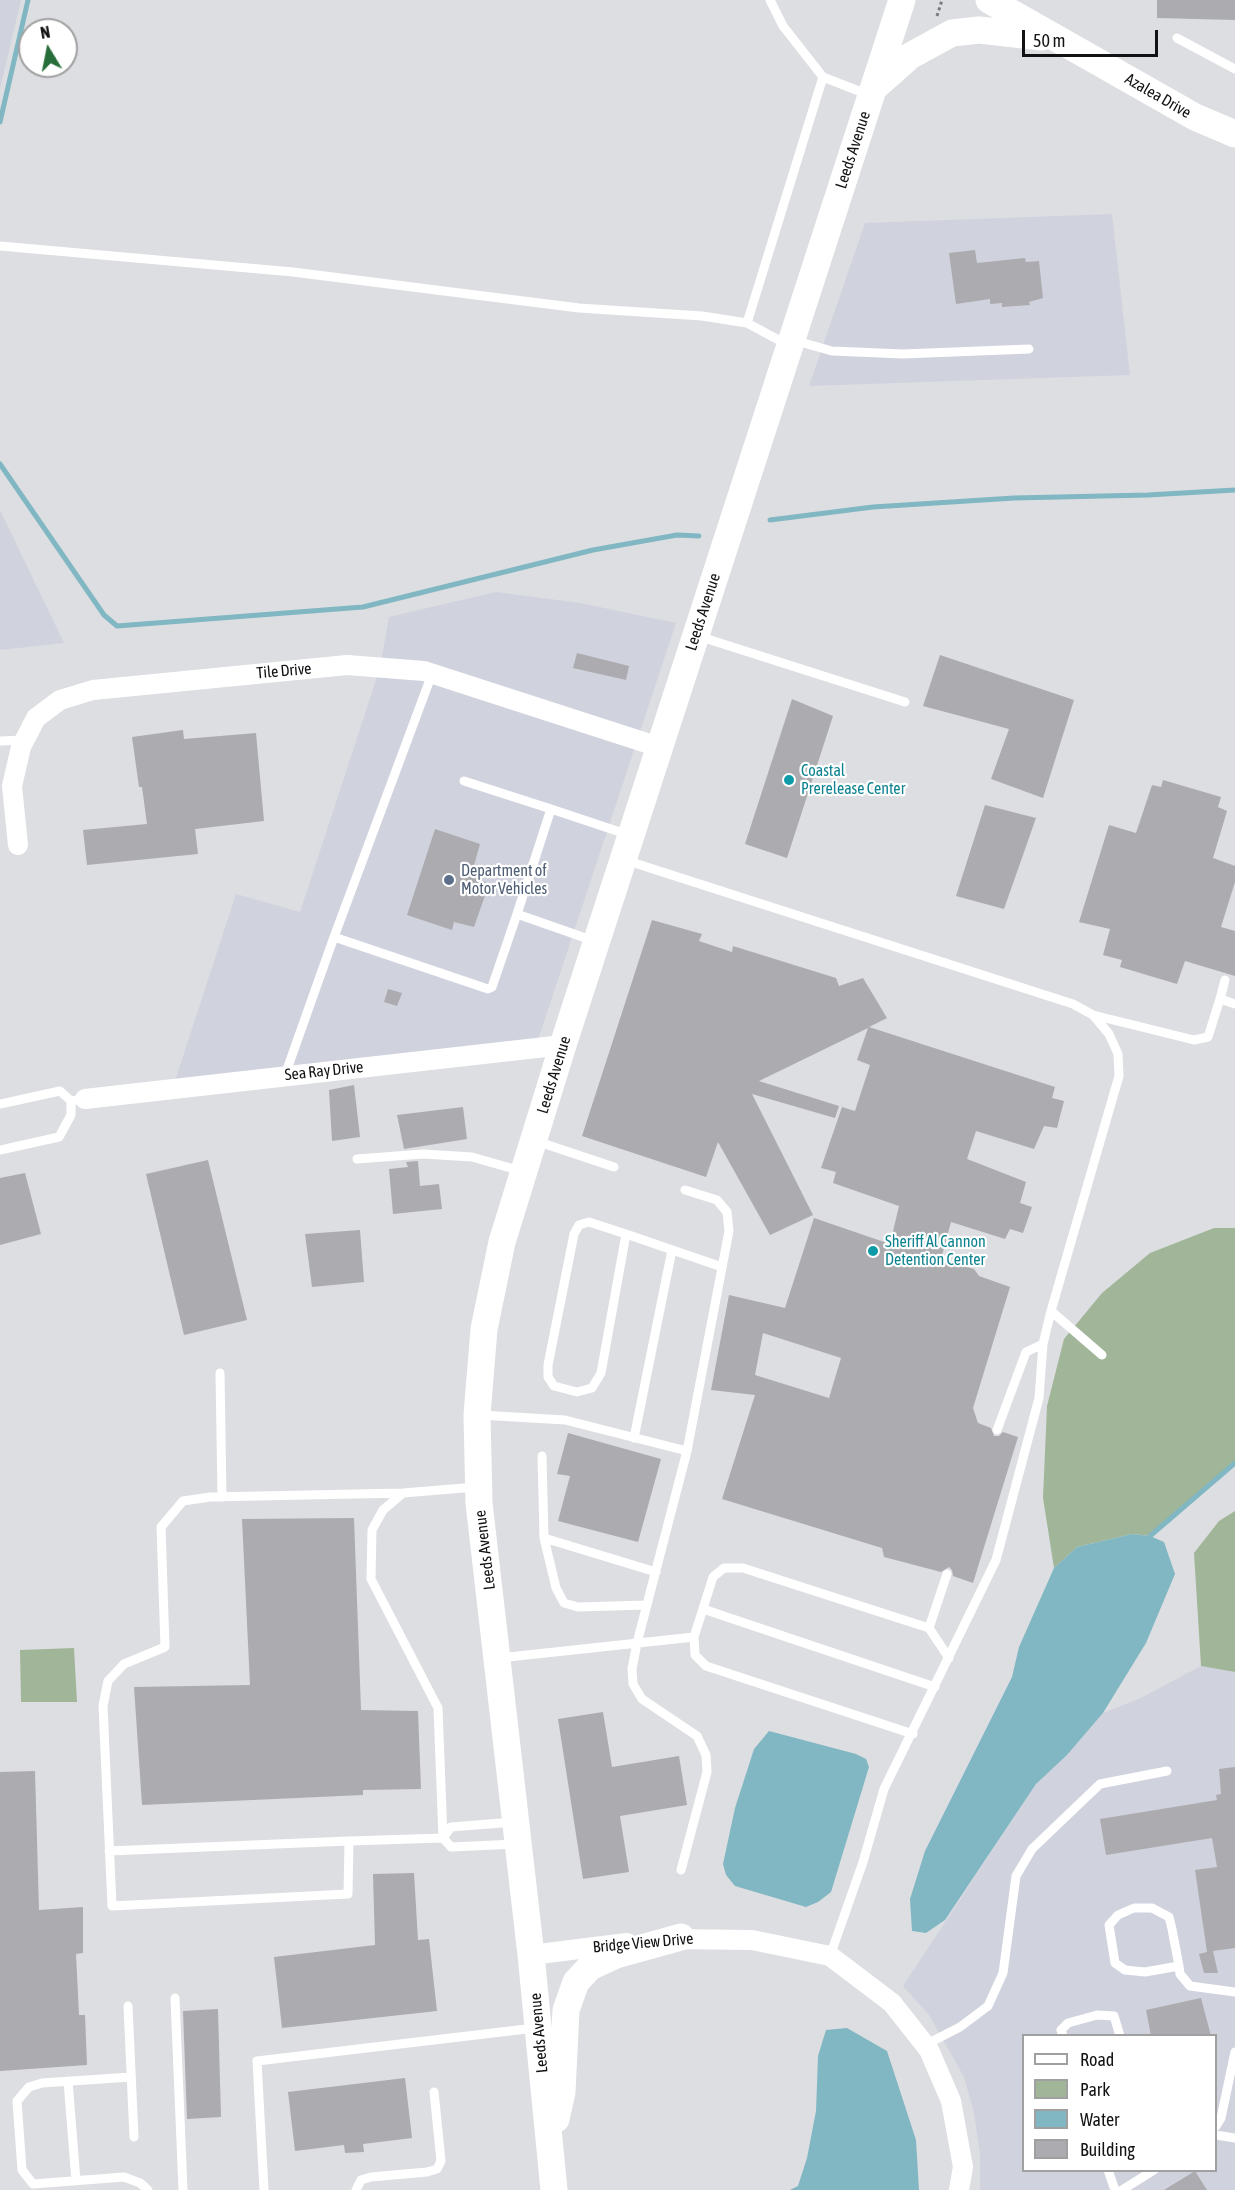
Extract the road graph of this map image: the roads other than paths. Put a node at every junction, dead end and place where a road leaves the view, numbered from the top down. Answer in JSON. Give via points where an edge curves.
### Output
{"nodes":[{"id":1,"x":770,"y":0,"type":"edge"},
{"id":2,"x":902,"y":0,"type":"edge"},
{"id":3,"x":988,"y":0,"type":"edge"},
{"id":4,"x":1177,"y":38,"type":"dead end"},
{"id":5,"x":1059,"y":40,"type":"junction"},
{"id":6,"x":1235,"y":69,"type":"edge"},
{"id":7,"x":823,"y":77,"type":"junction"},
{"id":8,"x":872,"y":93,"type":"junction"},
{"id":9,"x":1235,"y":134,"type":"edge"},
{"id":10,"x":0,"y":246,"type":"edge"},
{"id":11,"x":747,"y":324,"type":"junction"},
{"id":12,"x":791,"y":343,"type":"junction"},
{"id":13,"x":1029,"y":349,"type":"dead end"},
{"id":14,"x":696,"y":635,"type":"junction"},
{"id":15,"x":432,"y":674,"type":"junction"},
{"id":16,"x":905,"y":702,"type":"dead end"},
{"id":17,"x":25,"y":740,"type":"junction"},
{"id":18,"x":0,"y":741,"type":"edge"},
{"id":19,"x":659,"y":747,"type":"junction"},
{"id":20,"x":464,"y":781,"type":"dead end"},
{"id":21,"x":7,"y":801,"type":"edge"},
{"id":22,"x":551,"y":809,"type":"junction"},
{"id":23,"x":18,"y":845,"type":"dead end"},
{"id":24,"x":627,"y":848,"type":"junction"},
{"id":25,"x":517,"y":914,"type":"junction"},
{"id":26,"x":334,"y":937,"type":"junction"},
{"id":27,"x":596,"y":942,"type":"junction"},
{"id":28,"x":1225,"y":980,"type":"dead end"},
{"id":29,"x":1220,"y":999,"type":"junction"},
{"id":30,"x":1235,"y":1004,"type":"edge"},
{"id":31,"x":1093,"y":1015,"type":"junction"},
{"id":32,"x":563,"y":1045,"type":"junction"},
{"id":33,"x":285,"y":1076,"type":"junction"},
{"id":34,"x":78,"y":1100,"type":"junction"},
{"id":35,"x":0,"y":1104,"type":"edge"},
{"id":36,"x":533,"y":1140,"type":"junction"},
{"id":37,"x":0,"y":1150,"type":"edge"},
{"id":38,"x":357,"y":1159,"type":"dead end"},
{"id":39,"x":614,"y":1167,"type":"dead end"},
{"id":40,"x":524,"y":1172,"type":"junction"},
{"id":41,"x":685,"y":1190,"type":"dead end"},
{"id":42,"x":626,"y":1234,"type":"junction"},
{"id":43,"x":672,"y":1250,"type":"junction"},
{"id":44,"x":722,"y":1267,"type":"junction"},
{"id":45,"x":1051,"y":1311,"type":"junction"},
{"id":46,"x":1043,"y":1344,"type":"junction"},
{"id":47,"x":1102,"y":1355,"type":"dead end"},
{"id":48,"x":220,"y":1373,"type":"dead end"},
{"id":49,"x":477,"y":1414,"type":"junction"},
{"id":50,"x":997,"y":1431,"type":"dead end"},
{"id":51,"x":634,"y":1438,"type":"junction"},
{"id":52,"x":687,"y":1451,"type":"junction"},
{"id":53,"x":542,"y":1456,"type":"dead end"},
{"id":54,"x":478,"y":1487,"type":"junction"},
{"id":55,"x":403,"y":1492,"type":"junction"},
{"id":56,"x":222,"y":1497,"type":"junction"},
{"id":57,"x":544,"y":1538,"type":"junction"},
{"id":58,"x":656,"y":1572,"type":"junction"},
{"id":59,"x":947,"y":1574,"type":"dead end"},
{"id":60,"x":647,"y":1605,"type":"junction"},
{"id":61,"x":703,"y":1609,"type":"junction"},
{"id":62,"x":929,"y":1628,"type":"junction"},
{"id":63,"x":694,"y":1637,"type":"junction"},
{"id":64,"x":637,"y":1643,"type":"junction"},
{"id":65,"x":497,"y":1658,"type":"junction"},
{"id":66,"x":949,"y":1658,"type":"junction"},
{"id":67,"x":935,"y":1687,"type":"junction"},
{"id":68,"x":913,"y":1734,"type":"junction"},
{"id":69,"x":1167,"y":1772,"type":"dead end"},
{"id":70,"x":517,"y":1833,"type":"junction"},
{"id":71,"x":443,"y":1838,"type":"junction"},
{"id":72,"x":349,"y":1842,"type":"junction"},
{"id":73,"x":109,"y":1851,"type":"junction"},
{"id":74,"x":681,"y":1870,"type":"dead end"},
{"id":75,"x":681,"y":1937,"type":"junction"},
{"id":76,"x":531,"y":1955,"type":"junction"},
{"id":77,"x":830,"y":1956,"type":"junction"},
{"id":78,"x":1179,"y":1966,"type":"junction"},
{"id":79,"x":1235,"y":1992,"type":"edge"},
{"id":80,"x":175,"y":1998,"type":"dead end"},
{"id":81,"x":128,"y":2006,"type":"dead end"},
{"id":82,"x":538,"y":2027,"type":"junction"},
{"id":83,"x":1062,"y":2034,"type":"edge"},
{"id":84,"x":1119,"y":2034,"type":"edge"},
{"id":85,"x":925,"y":2045,"type":"junction"},
{"id":86,"x":1235,"y":2052,"type":"edge"},
{"id":87,"x":132,"y":2077,"type":"junction"},
{"id":88,"x":68,"y":2081,"type":"junction"},
{"id":89,"x":434,"y":2092,"type":"dead end"},
{"id":90,"x":1217,"y":2123,"type":"edge"},
{"id":91,"x":1217,"y":2135,"type":"edge"},
{"id":92,"x":134,"y":2137,"type":"dead end"},
{"id":93,"x":1235,"y":2138,"type":"edge"},
{"id":94,"x":550,"y":2149,"type":"junction"},
{"id":95,"x":1109,"y":2172,"type":"edge"},
{"id":96,"x":1151,"y":2172,"type":"edge"},
{"id":97,"x":76,"y":2181,"type":"junction"},
{"id":98,"x":148,"y":2190,"type":"edge"},
{"id":99,"x":183,"y":2190,"type":"edge"},
{"id":100,"x":264,"y":2190,"type":"edge"},
{"id":101,"x":356,"y":2190,"type":"edge"},
{"id":102,"x":554,"y":2190,"type":"edge"},
{"id":103,"x":959,"y":2190,"type":"edge"},
{"id":104,"x":1115,"y":2190,"type":"edge"},
{"id":105,"x":1122,"y":2190,"type":"edge"}],
"edges":[{"from":1,"to":7,"type":"lane","via":[[783,26]]},
{"from":2,"to":8,"type":"street","name":"Leeds Avenue"},
{"from":3,"to":5,"type":"street","name":"Azalea Drive"},
{"from":4,"to":6,"type":"lane"},
{"from":5,"to":8,"type":"street","via":[[979,30],[952,33],[910,56]]},
{"from":5,"to":9,"type":"street","name":"Azalea Drive","via":[[1195,117]]},
{"from":7,"to":8,"type":"lane"},
{"from":7,"to":11,"type":"lane"},
{"from":8,"to":12,"type":"street","name":"Leeds Avenue"},
{"from":10,"to":11,"type":"lane","via":[[305,273],[579,308],[702,316]]},
{"from":11,"to":12,"type":"lane"},
{"from":12,"to":13,"type":"lane","via":[[832,351],[903,354]]},
{"from":12,"to":14,"type":"street","name":"Leeds Avenue"},
{"from":14,"to":16,"type":"lane"},
{"from":14,"to":19,"type":"street","name":"Leeds Avenue"},
{"from":15,"to":17,"type":"street","name":"Tile Drive","via":[[347,665],[93,690],[60,700],[36,718]]},
{"from":15,"to":19,"type":"street","name":"Tile Drive"},
{"from":15,"to":26,"type":"lane"},
{"from":17,"to":18,"type":"lane"},
{"from":17,"to":21,"type":"street","name":"Tile Drive"},
{"from":19,"to":24,"type":"street","name":"Leeds Avenue"},
{"from":20,"to":22,"type":"lane"},
{"from":21,"to":23,"type":"street","name":"Tile Drive"},
{"from":22,"to":24,"type":"lane"},
{"from":22,"to":25,"type":"lane"},
{"from":24,"to":27,"type":"street","name":"Leeds Avenue"},
{"from":24,"to":31,"type":"lane","via":[[1073,1004]]},
{"from":25,"to":26,"type":"lane","via":[[492,987],[488,989]]},
{"from":25,"to":27,"type":"lane"},
{"from":26,"to":33,"type":"lane"},
{"from":27,"to":32,"type":"street","name":"Leeds Avenue"},
{"from":28,"to":29,"type":"lane"},
{"from":29,"to":30,"type":"lane"},
{"from":29,"to":31,"type":"lane","via":[[1208,1037],[1194,1040]]},
{"from":31,"to":45,"type":"lane","via":[[1119,1054],[1119,1076]]},
{"from":32,"to":33,"type":"street","name":"Sea Ray Drive"},
{"from":32,"to":36,"type":"street","name":"Leeds Avenue"},
{"from":33,"to":34,"type":"street","name":"Sea Ray Drive"},
{"from":34,"to":35,"type":"lane","via":[[60,1092]]},
{"from":34,"to":37,"type":"lane","via":[[59,1137]]},
{"from":36,"to":39,"type":"lane"},
{"from":36,"to":40,"type":"street","name":"Leeds Avenue"},
{"from":38,"to":40,"type":"lane","via":[[423,1154],[472,1157]]},
{"from":40,"to":49,"type":"street","name":"Leeds Avenue","via":[[502,1242],[484,1329]]},
{"from":41,"to":44,"type":"lane","via":[[717,1200],[727,1212],[729,1231]]},
{"from":42,"to":42,"type":"lane","via":[[589,1222],[579,1225],[574,1234],[548,1365],[548,1377],[554,1386],[577,1392],[592,1388],[601,1373]]},
{"from":42,"to":43,"type":"lane"},
{"from":43,"to":44,"type":"lane"},
{"from":43,"to":51,"type":"lane"},
{"from":44,"to":52,"type":"lane"},
{"from":45,"to":46,"type":"lane"},
{"from":45,"to":47,"type":"lane"},
{"from":46,"to":50,"type":"lane","via":[[1026,1352]]},
{"from":46,"to":66,"type":"lane","via":[[1039,1398],[996,1560]]},
{"from":48,"to":56,"type":"lane"},
{"from":49,"to":51,"type":"lane","via":[[565,1420]]},
{"from":49,"to":54,"type":"street","name":"Leeds Avenue"},
{"from":51,"to":52,"type":"lane"},
{"from":52,"to":58,"type":"lane"},
{"from":53,"to":57,"type":"lane"},
{"from":54,"to":55,"type":"lane"},
{"from":54,"to":65,"type":"street","name":"Leeds Avenue"},
{"from":55,"to":56,"type":"lane"},
{"from":55,"to":71,"type":"lane","via":[[383,1510],[372,1530],[371,1579],[438,1708]]},
{"from":56,"to":73,"type":"lane","via":[[183,1501],[161,1527],[165,1647],[124,1664],[108,1681],[103,1706]]},
{"from":57,"to":58,"type":"lane"},
{"from":57,"to":60,"type":"lane","via":[[556,1588],[564,1603],[578,1607]]},
{"from":58,"to":60,"type":"lane"},
{"from":59,"to":62,"type":"lane"},
{"from":60,"to":64,"type":"lane"},
{"from":61,"to":62,"type":"lane","via":[[712,1577],[724,1568],[743,1568]]},
{"from":61,"to":63,"type":"lane"},
{"from":61,"to":67,"type":"lane"},
{"from":62,"to":66,"type":"lane"},
{"from":63,"to":64,"type":"lane"},
{"from":63,"to":68,"type":"lane","via":[[695,1655],[706,1666]]},
{"from":64,"to":65,"type":"lane"},
{"from":64,"to":74,"type":"lane","via":[[633,1684],[642,1699],[697,1736],[706,1755],[707,1772]]},
{"from":65,"to":70,"type":"street","name":"Leeds Avenue"},
{"from":66,"to":67,"type":"lane"},
{"from":67,"to":68,"type":"lane"},
{"from":68,"to":77,"type":"lane","via":[[884,1789]]},
{"from":69,"to":85,"type":"lane","via":[[1100,1784],[1032,1850],[1016,1876],[1003,1973],[988,2006],[960,2027]]},
{"from":70,"to":71,"type":"lane","via":[[451,1847]]},
{"from":70,"to":71,"type":"lane","via":[[451,1827]]},
{"from":70,"to":76,"type":"street","name":"Leeds Avenue"},
{"from":71,"to":72,"type":"lane"},
{"from":72,"to":73,"type":"lane"},
{"from":72,"to":73,"type":"lane","via":[[348,1894],[112,1906]]},
{"from":75,"to":76,"type":"street","name":"Bridge View Drive"},
{"from":75,"to":77,"type":"street","name":"Bridge View Drive","via":[[752,1940]]},
{"from":75,"to":94,"type":"street","via":[[616,1955],[590,1967],[576,1983],[566,2010],[562,2092]]},
{"from":76,"to":82,"type":"street","name":"Leeds Avenue"},
{"from":77,"to":85,"type":"street","name":"Bridge View Drive","via":[[892,2003]]},
{"from":78,"to":78,"type":"lane","via":[[1169,1917],[1152,1908],[1134,1908],[1118,1915],[1109,1925],[1115,1963],[1125,1970],[1145,1972]]},
{"from":78,"to":79,"type":"lane","via":[[1190,1986]]},
{"from":80,"to":99,"type":"lane"},
{"from":81,"to":87,"type":"lane"},
{"from":82,"to":94,"type":"street","name":"Leeds Avenue"},
{"from":82,"to":100,"type":"lane","via":[[257,2061]]},
{"from":83,"to":84,"type":"lane","via":[[1061,2030],[1068,2023],[1097,2015],[1114,2016]]},
{"from":85,"to":103,"type":"street","name":"Bridge View Drive","via":[[951,2101],[963,2168]]},
{"from":86,"to":90,"type":"lane"},
{"from":87,"to":88,"type":"lane"},
{"from":87,"to":92,"type":"lane"},
{"from":88,"to":97,"type":"lane"},
{"from":88,"to":97,"type":"lane","via":[[29,2087],[17,2101],[22,2170],[33,2184]]},
{"from":89,"to":101,"type":"lane","via":[[441,2161],[437,2169],[371,2177],[361,2180]]},
{"from":91,"to":93,"type":"lane"},
{"from":94,"to":102,"type":"street","name":"Leeds Avenue"},
{"from":95,"to":104,"type":"lane"},
{"from":96,"to":105,"type":"lane"},
{"from":97,"to":98,"type":"lane","via":[[124,2177]]}]}
